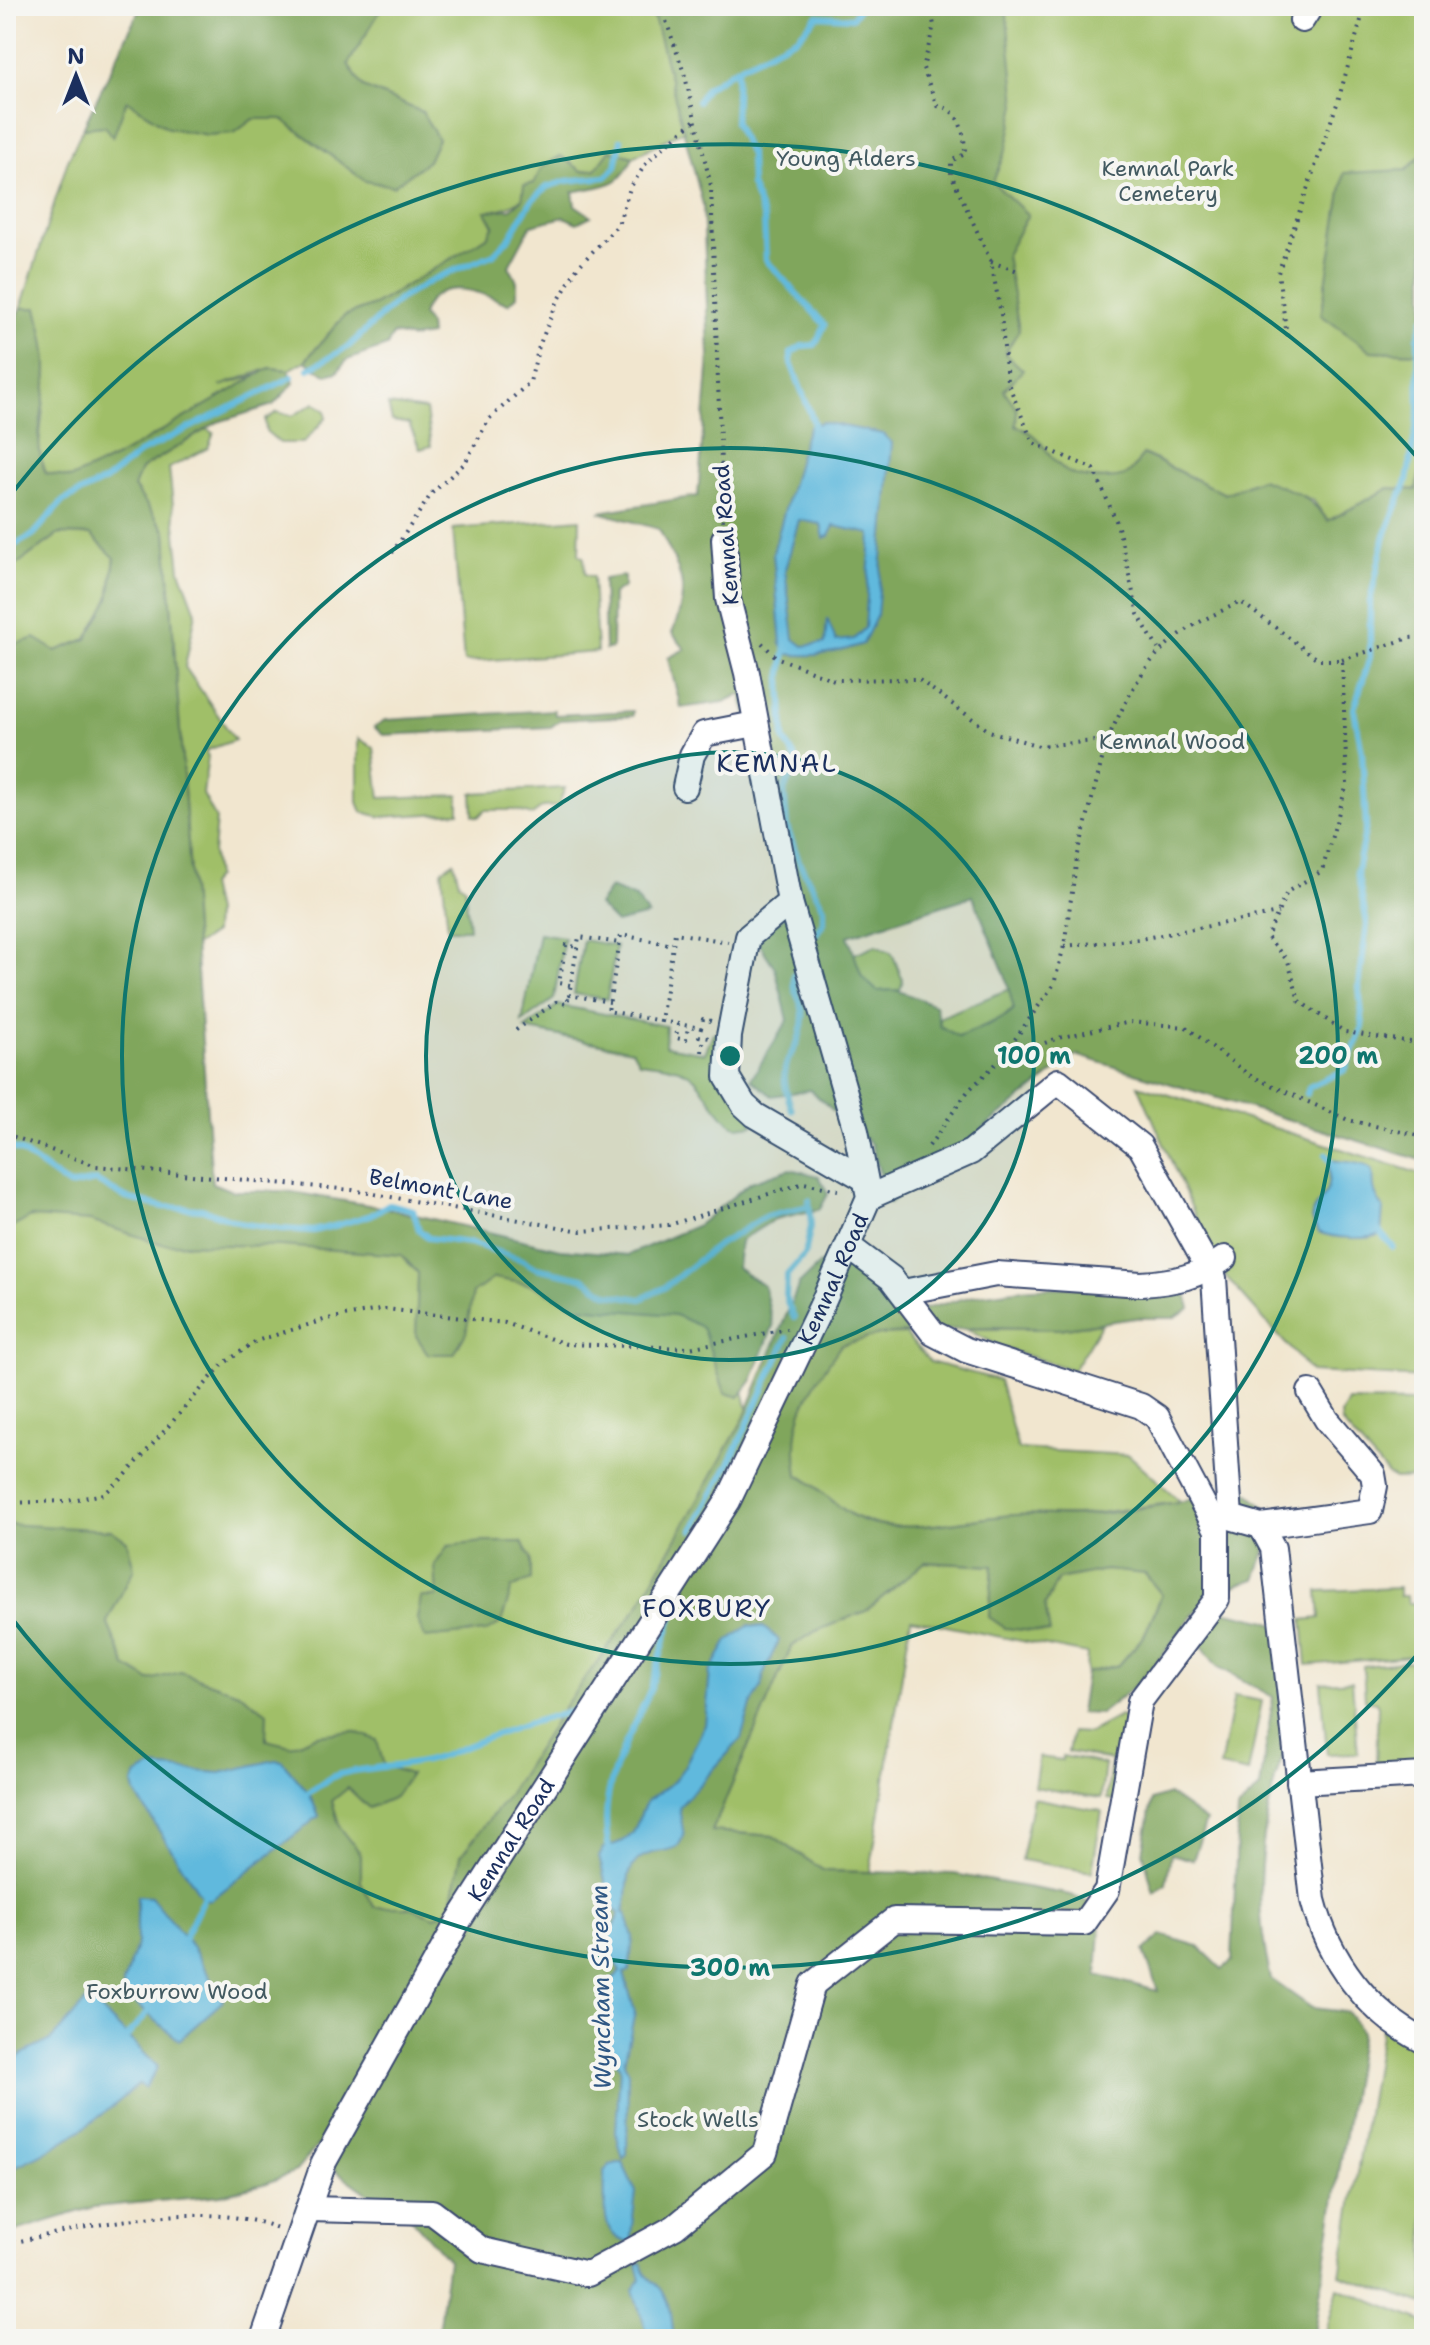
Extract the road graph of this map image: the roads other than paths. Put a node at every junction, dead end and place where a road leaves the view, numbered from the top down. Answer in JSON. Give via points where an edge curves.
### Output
{"nodes":[{"id":1,"x":724,"y":539,"type":"road end"},
{"id":2,"x":755,"y":724,"type":"junction"},
{"id":3,"x":685,"y":787,"type":"dead end"},
{"id":4,"x":790,"y":902,"type":"junction"},
{"id":5,"x":867,"y":1188,"type":"junction"},
{"id":6,"x":848,"y":1246,"type":"junction"},
{"id":7,"x":1217,"y":1263,"type":"junction"},
{"id":8,"x":903,"y":1292,"type":"junction"},
{"id":9,"x":1310,"y":1392,"type":"dead end"},
{"id":10,"x":1261,"y":1526,"type":"junction"},
{"id":11,"x":1424,"y":1775,"type":"edge"},
{"id":12,"x":1299,"y":1782,"type":"junction"},
{"id":13,"x":1424,"y":2041,"type":"edge"},
{"id":14,"x":308,"y":2209,"type":"junction"},
{"id":15,"x":263,"y":2339,"type":"edge"}],
"edges":[{"from":1,"to":2,"type":"street","name":"Kemnal Road","via":[[728,599]]},
{"from":2,"to":3,"type":"street","via":[[704,734],[692,755]]},
{"from":2,"to":4,"type":"street","name":"Kemnal Road"},
{"from":4,"to":5,"type":"street","name":"Kemnal Road","via":[[856,1131]]},
{"from":4,"to":5,"type":"street","via":[[768,917],[746,945],[727,1077],[755,1115]]},
{"from":5,"to":6,"type":"street","name":"Kemnal Road"},
{"from":5,"to":7,"type":"street","via":[[971,1152],[1058,1081],[1140,1146]]},
{"from":6,"to":8,"type":"street"},
{"from":6,"to":14,"type":"street","name":"Kemnal Road","via":[[728,1501],[458,1922],[324,2162]]},
{"from":7,"to":8,"type":"street","via":[[1192,1278],[1141,1284],[996,1274]]},
{"from":7,"to":10,"type":"street","via":[[1230,1517]]},
{"from":8,"to":14,"type":"street","via":[[933,1333],[966,1350],[1141,1406],[1157,1417],[1217,1530],[1217,1599],[1140,1701],[1107,1890],[1084,1923],[894,1920],[813,1984],[765,2153],[675,2227],[588,2274],[482,2250],[432,2212]]},
{"from":9,"to":10,"type":"street","via":[[1373,1474],[1370,1511]]},
{"from":10,"to":12,"type":"street","via":[[1273,1548]]},
{"from":11,"to":12,"type":"street"},
{"from":12,"to":13,"type":"street","via":[[1322,1935],[1362,1993]]},
{"from":14,"to":15,"type":"street","name":"Kemnal Road"}]}
